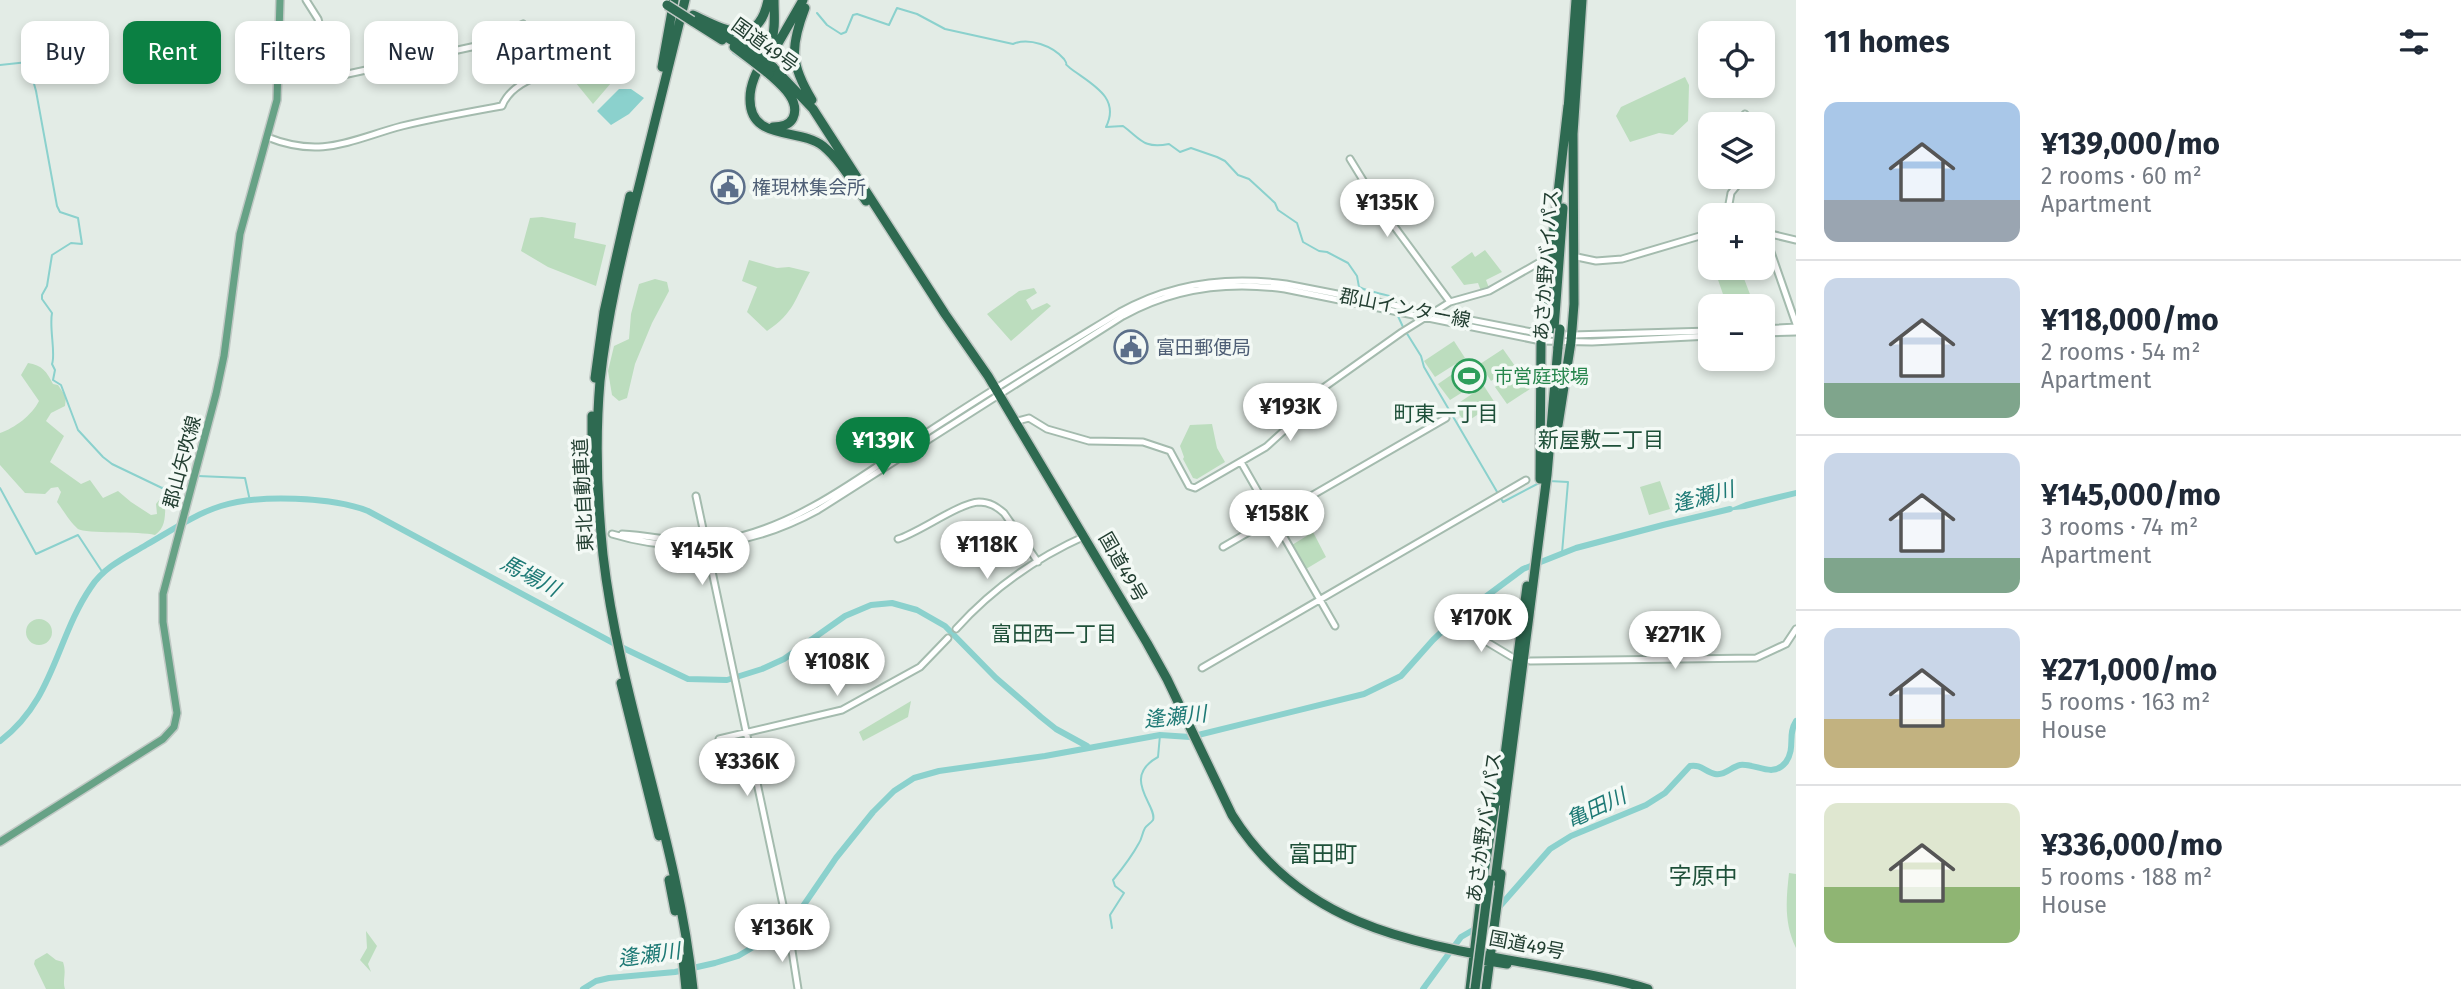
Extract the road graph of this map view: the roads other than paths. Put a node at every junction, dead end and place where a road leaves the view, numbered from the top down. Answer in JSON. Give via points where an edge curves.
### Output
{"nodes":[{"id":1,"x":279,"y":0,"type":"edge"},
{"id":2,"x":306,"y":0,"type":"edge"},
{"id":3,"x":768,"y":0,"type":"edge"},
{"id":4,"x":774,"y":0,"type":"edge"},
{"id":5,"x":805,"y":0,"type":"edge"},
{"id":6,"x":1576,"y":0,"type":"edge"},
{"id":7,"x":1582,"y":0,"type":"edge"},
{"id":8,"x":675,"y":2,"type":"edge"},
{"id":9,"x":692,"y":17,"type":"junction"},
{"id":10,"x":757,"y":60,"type":"junction"},
{"id":11,"x":771,"y":71,"type":"junction"},
{"id":12,"x":1568,"y":106,"type":"junction"},
{"id":13,"x":1573,"y":131,"type":"junction"},
{"id":14,"x":267,"y":137,"type":"junction"},
{"id":15,"x":1350,"y":159,"type":"dead end"},
{"id":16,"x":849,"y":164,"type":"junction"},
{"id":17,"x":866,"y":201,"type":"junction"},
{"id":18,"x":1775,"y":235,"type":"edge"},
{"id":19,"x":1698,"y":237,"type":"edge"},
{"id":20,"x":1796,"y":240,"type":"edge"},
{"id":21,"x":1577,"y":257,"type":"dead end"},
{"id":22,"x":1547,"y":258,"type":"dead end"},
{"id":23,"x":1775,"y":267,"type":"edge"},
{"id":24,"x":1450,"y":302,"type":"junction"},
{"id":25,"x":1429,"y":315,"type":"junction"},
{"id":26,"x":1796,"y":328,"type":"edge"},
{"id":27,"x":1557,"y":329,"type":"junction"},
{"id":28,"x":1775,"y":330,"type":"edge"},
{"id":29,"x":1698,"y":334,"type":"edge"},
{"id":30,"x":1541,"y":337,"type":"junction"},
{"id":31,"x":1571,"y":339,"type":"junction"},
{"id":32,"x":995,"y":394,"type":"junction"},
{"id":33,"x":1446,"y":418,"type":"dead end"},
{"id":34,"x":1014,"y":423,"type":"junction"},
{"id":35,"x":1241,"y":462,"type":"junction"},
{"id":36,"x":1544,"y":477,"type":"junction"},
{"id":37,"x":1526,"y":480,"type":"dead end"},
{"id":38,"x":696,"y":496,"type":"dead end"},
{"id":39,"x":1273,"y":518,"type":"junction"},
{"id":40,"x":597,"y":524,"type":"junction"},
{"id":41,"x":1083,"y":537,"type":"junction"},
{"id":42,"x":898,"y":539,"type":"dead end"},
{"id":43,"x":706,"y":544,"type":"junction"},
{"id":44,"x":1223,"y":547,"type":"dead end"},
{"id":45,"x":1038,"y":562,"type":"junction"},
{"id":46,"x":1531,"y":578,"type":"junction"},
{"id":47,"x":1320,"y":599,"type":"junction"},
{"id":48,"x":1450,"y":610,"type":"dead end"},
{"id":49,"x":1335,"y":626,"type":"dead end"},
{"id":50,"x":956,"y":629,"type":"dead end"},
{"id":51,"x":1796,"y":629,"type":"edge"},
{"id":52,"x":948,"y":638,"type":"dead end"},
{"id":53,"x":1512,"y":656,"type":"dead end"},
{"id":54,"x":1530,"y":661,"type":"dead end"},
{"id":55,"x":1202,"y":667,"type":"dead end"},
{"id":56,"x":747,"y":733,"type":"junction"},
{"id":57,"x":719,"y":739,"type":"dead end"},
{"id":58,"x":1504,"y":749,"type":"junction"},
{"id":59,"x":1508,"y":778,"type":"junction"},
{"id":60,"x":0,"y":842,"type":"edge"},
{"id":61,"x":1492,"y":881,"type":"junction"},
{"id":62,"x":1475,"y":956,"type":"junction"},
{"id":63,"x":1490,"y":958,"type":"junction"},
{"id":64,"x":689,"y":985,"type":"edge"},
{"id":65,"x":798,"y":989,"type":"edge"},
{"id":66,"x":1475,"y":989,"type":"edge"},
{"id":67,"x":1486,"y":989,"type":"edge"},
{"id":68,"x":1628,"y":989,"type":"edge"},
{"id":69,"x":1648,"y":989,"type":"edge"}],
"edges":[{"from":1,"to":14,"type":"main road","name":"郡山矢吹線","via":[[277,100]]},
{"from":2,"to":14,"type":"street","via":[[318,19],[334,77],[476,46],[523,24],[549,73],[515,89],[502,106],[349,143],[297,147]]},
{"from":3,"to":9,"type":"highway","via":[[759,23],[742,33]]},
{"from":4,"to":17,"type":"highway","via":[[771,43],[750,95],[755,117],[768,129],[822,145]]},
{"from":5,"to":11,"type":"highway","via":[[761,72],[753,96],[764,123],[782,127],[792,120],[793,102]]},
{"from":5,"to":16,"type":"highway","via":[[794,41],[795,67]]},
{"from":6,"to":12,"type":"highway","name":"あさか野バイパス"},
{"from":7,"to":13,"type":"highway","name":"あさか野バイパス"},
{"from":8,"to":9,"type":"highway","name":"国道49号","bridge":true},
{"from":8,"to":40,"type":"highway","name":"東北自動車道","via":[[601,326],[591,433]]},
{"from":8,"to":40,"type":"highway","name":"東北自動車道","via":[[681,20],[608,327],[598,420]]},
{"from":9,"to":10,"type":"highway","name":"国道49号"},
{"from":9,"to":10,"type":"highway","name":"国道49号"},
{"from":10,"to":11,"type":"highway","bridge":true},
{"from":11,"to":16,"type":"highway","name":"国道49号","via":[[809,103]]},
{"from":11,"to":17,"type":"highway","name":"国道49号","via":[[810,112]]},
{"from":12,"to":27,"type":"highway","name":"あさか野バイパス"},
{"from":12,"to":30,"type":"highway"},
{"from":13,"to":27,"type":"highway","name":"あさか野バイパス"},
{"from":13,"to":31,"type":"highway"},
{"from":14,"to":60,"type":"main road","name":"郡山矢吹線","via":[[240,234],[219,381],[163,600],[177,706],[174,727],[134,759]]},
{"from":15,"to":24,"type":"street"},
{"from":16,"to":32,"type":"highway","name":"国道49号"},
{"from":17,"to":32,"type":"highway","name":"国道49号"},
{"from":18,"to":20,"type":"street"},
{"from":19,"to":21,"type":"street","via":[[1622,259]]},
{"from":22,"to":24,"type":"street","via":[[1489,291]]},
{"from":23,"to":26,"type":"street"},
{"from":24,"to":25,"type":"street"},
{"from":25,"to":30,"type":"street"},
{"from":25,"to":32,"type":"street","via":[[1279,288],[1203,288],[1137,308]]},
{"from":25,"to":32,"type":"street","name":"郡山インター線","via":[[1286,284],[1201,283],[1135,304]]},
{"from":25,"to":35,"type":"street","via":[[1309,397],[1287,428]]},
{"from":26,"to":28,"type":"street"},
{"from":27,"to":36,"type":"highway","name":"あさか野バイパス","bridge":true},
{"from":29,"to":31,"type":"street"},
{"from":30,"to":31,"type":"street"},
{"from":30,"to":36,"type":"highway"},
{"from":31,"to":36,"type":"highway","via":[[1551,463]]},
{"from":32,"to":34,"type":"highway","name":"国道49号"},
{"from":32,"to":43,"type":"street","via":[[801,519],[741,541]]},
{"from":33,"to":39,"type":"street"},
{"from":34,"to":35,"type":"street","via":[[1029,418],[1047,429],[1089,441],[1143,442],[1170,451],[1192,488]]},
{"from":34,"to":41,"type":"highway","name":"国道49号"},
{"from":35,"to":39,"type":"street"},
{"from":36,"to":46,"type":"highway","name":"あさか野バイパス"},
{"from":37,"to":47,"type":"street"},
{"from":38,"to":43,"type":"street"},
{"from":39,"to":44,"type":"street"},
{"from":39,"to":47,"type":"street"},
{"from":40,"to":64,"type":"highway","name":"東北自動車道","via":[[614,634]]},
{"from":41,"to":45,"type":"street"},
{"from":41,"to":62,"type":"highway","name":"国道49号","via":[[1184,720],[1217,798],[1239,834],[1277,877],[1324,912],[1372,934]]},
{"from":42,"to":45,"type":"street","via":[[984,502],[1004,513]]},
{"from":43,"to":43,"type":"street","via":[[659,545],[612,534],[660,540]]},
{"from":43,"to":56,"type":"street"},
{"from":45,"to":50,"type":"street","via":[[993,593]]},
{"from":46,"to":58,"type":"highway","name":"あさか野バイパス"},
{"from":46,"to":59,"type":"highway","name":"あさか野バイパス"},
{"from":47,"to":49,"type":"street"},
{"from":47,"to":55,"type":"street"},
{"from":48,"to":53,"type":"street"},
{"from":51,"to":54,"type":"street","via":[[1786,644],[1756,658]]},
{"from":52,"to":56,"type":"street","via":[[920,667],[842,710]]},
{"from":56,"to":57,"type":"street"},
{"from":56,"to":65,"type":"street"},
{"from":58,"to":61,"type":"highway","name":"あさか野バイパス"},
{"from":58,"to":62,"type":"highway"},
{"from":59,"to":61,"type":"highway","name":"あさか野バイパス"},
{"from":59,"to":63,"type":"highway"},
{"from":61,"to":66,"type":"highway","name":"あさか野バイパス","bridge":true},
{"from":62,"to":63,"type":"highway","name":"国道49号"},
{"from":62,"to":66,"type":"highway"},
{"from":63,"to":67,"type":"highway"},
{"from":63,"to":68,"type":"highway","name":"国道49号"},
{"from":63,"to":69,"type":"highway","name":"国道49号"}]}
